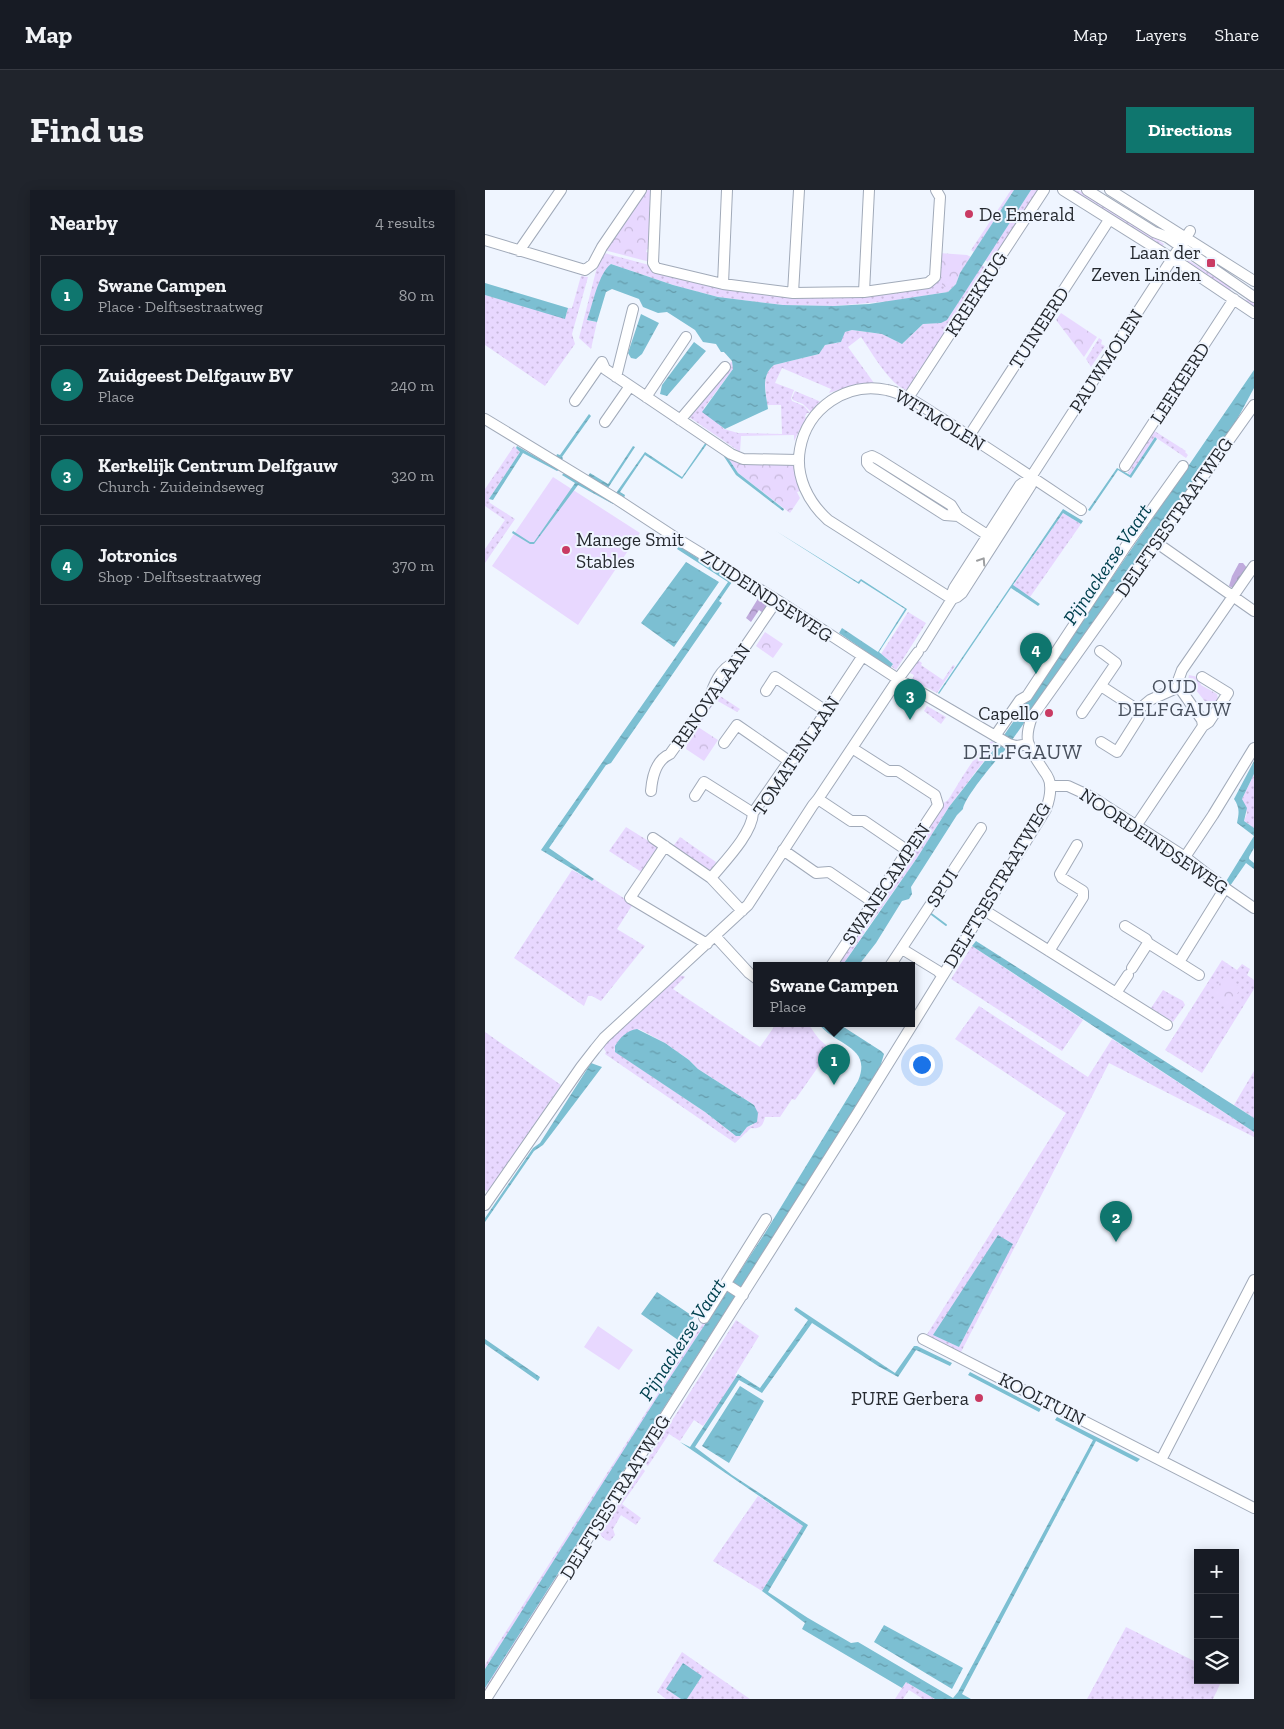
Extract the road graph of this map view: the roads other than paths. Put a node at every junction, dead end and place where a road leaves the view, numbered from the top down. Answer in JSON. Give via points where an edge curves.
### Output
{"nodes":[{"id":1,"x":561,"y":190,"type":"edge"},
{"id":2,"x":641,"y":190,"type":"edge"},
{"id":3,"x":656,"y":190,"type":"edge"},
{"id":4,"x":727,"y":190,"type":"edge"},
{"id":5,"x":799,"y":190,"type":"edge"},
{"id":6,"x":869,"y":190,"type":"edge"},
{"id":7,"x":927,"y":190,"type":"edge"},
{"id":8,"x":936,"y":190,"type":"edge"},
{"id":9,"x":1044,"y":190,"type":"edge"},
{"id":10,"x":1063,"y":190,"type":"edge"},
{"id":11,"x":1087,"y":190,"type":"edge"},
{"id":12,"x":1110,"y":190,"type":"edge"},
{"id":13,"x":1099,"y":193,"type":"edge"},
{"id":14,"x":1109,"y":220,"type":"junction"},
{"id":15,"x":485,"y":240,"type":"edge"},
{"id":16,"x":1181,"y":244,"type":"junction"},
{"id":17,"x":519,"y":251,"type":"junction"},
{"id":18,"x":1254,"y":281,"type":"edge"},
{"id":19,"x":723,"y":284,"type":"junction"},
{"id":20,"x":793,"y":292,"type":"junction"},
{"id":21,"x":865,"y":292,"type":"junction"},
{"id":22,"x":1254,"y":297,"type":"edge"},
{"id":23,"x":1233,"y":299,"type":"junction"},
{"id":24,"x":633,"y":309,"type":"dead end"},
{"id":25,"x":1254,"y":313,"type":"edge"},
{"id":26,"x":686,"y":337,"type":"dead end"},
{"id":27,"x":725,"y":367,"type":"dead end"},
{"id":28,"x":616,"y":377,"type":"junction"},
{"id":29,"x":630,"y":386,"type":"junction"},
{"id":30,"x":1254,"y":394,"type":"edge"},
{"id":31,"x":647,"y":397,"type":"junction"},
{"id":32,"x":908,"y":398,"type":"junction"},
{"id":33,"x":575,"y":401,"type":"dead end"},
{"id":34,"x":1254,"y":405,"type":"edge"},
{"id":35,"x":1243,"y":418,"type":"junction"},
{"id":36,"x":485,"y":419,"type":"edge"},
{"id":37,"x":680,"y":420,"type":"junction"},
{"id":38,"x":605,"y":422,"type":"dead end"},
{"id":39,"x":969,"y":436,"type":"junction"},
{"id":40,"x":799,"y":460,"type":"junction"},
{"id":41,"x":1125,"y":466,"type":"dead end"},
{"id":42,"x":1183,"y":466,"type":"dead end"},
{"id":43,"x":1031,"y":476,"type":"junction"},
{"id":44,"x":1081,"y":510,"type":"dead end"},
{"id":45,"x":958,"y":516,"type":"junction"},
{"id":46,"x":992,"y":537,"type":"junction"},
{"id":47,"x":1157,"y":543,"type":"junction"},
{"id":48,"x":1254,"y":566,"type":"edge"},
{"id":49,"x":1232,"y":596,"type":"junction"},
{"id":50,"x":953,"y":599,"type":"junction"},
{"id":51,"x":777,"y":600,"type":"junction"},
{"id":52,"x":1254,"y":611,"type":"edge"},
{"id":53,"x":1099,"y":651,"type":"dead end"},
{"id":54,"x":862,"y":657,"type":"junction"},
{"id":55,"x":1202,"y":677,"type":"dead end"},
{"id":56,"x":898,"y":679,"type":"junction"},
{"id":57,"x":1101,"y":686,"type":"junction"},
{"id":58,"x":1179,"y":686,"type":"junction"},
{"id":59,"x":766,"y":692,"type":"dead end"},
{"id":60,"x":1138,"y":710,"type":"junction"},
{"id":61,"x":826,"y":711,"type":"junction"},
{"id":62,"x":1082,"y":713,"type":"dead end"},
{"id":63,"x":1203,"y":723,"type":"junction"},
{"id":64,"x":1002,"y":739,"type":"junction"},
{"id":65,"x":1101,"y":742,"type":"dead end"},
{"id":66,"x":724,"y":743,"type":"dead end"},
{"id":67,"x":1029,"y":744,"type":"junction"},
{"id":68,"x":852,"y":748,"type":"junction"},
{"id":69,"x":1254,"y":748,"type":"edge"},
{"id":70,"x":789,"y":760,"type":"junction"},
{"id":71,"x":1050,"y":786,"type":"junction"},
{"id":72,"x":651,"y":792,"type":"dead end"},
{"id":73,"x":695,"y":796,"type":"dead end"},
{"id":74,"x":818,"y":799,"type":"junction"},
{"id":75,"x":753,"y":813,"type":"junction"},
{"id":76,"x":1136,"y":826,"type":"junction"},
{"id":77,"x":981,"y":828,"type":"dead end"},
{"id":78,"x":653,"y":838,"type":"dead end"},
{"id":79,"x":1077,"y":845,"type":"dead end"},
{"id":80,"x":665,"y":846,"type":"junction"},
{"id":81,"x":783,"y":850,"type":"junction"},
{"id":82,"x":908,"y":851,"type":"junction"},
{"id":83,"x":1185,"y":857,"type":"junction"},
{"id":84,"x":711,"y":878,"type":"junction"},
{"id":85,"x":1225,"y":888,"type":"junction"},
{"id":86,"x":873,"y":902,"type":"junction"},
{"id":87,"x":1254,"y":908,"type":"edge"},
{"id":88,"x":984,"y":910,"type":"junction"},
{"id":89,"x":742,"y":911,"type":"junction"},
{"id":90,"x":1125,"y":926,"type":"dead end"},
{"id":91,"x":715,"y":936,"type":"junction"},
{"id":92,"x":1148,"y":943,"type":"junction"},
{"id":93,"x":707,"y":944,"type":"junction"},
{"id":94,"x":902,"y":949,"type":"junction"},
{"id":95,"x":1049,"y":951,"type":"junction"},
{"id":96,"x":834,"y":962,"type":"edge"},
{"id":97,"x":893,"y":962,"type":"edge"},
{"id":98,"x":1179,"y":962,"type":"junction"},
{"id":99,"x":1199,"y":975,"type":"dead end"},
{"id":100,"x":753,"y":976,"type":"edge"},
{"id":101,"x":942,"y":976,"type":"junction"},
{"id":102,"x":1116,"y":993,"type":"junction"},
{"id":103,"x":915,"y":1020,"type":"edge"},
{"id":104,"x":1167,"y":1025,"type":"dead end"},
{"id":105,"x":911,"y":1027,"type":"edge"},
{"id":106,"x":485,"y":1205,"type":"edge"},
{"id":107,"x":767,"y":1220,"type":"dead end"},
{"id":108,"x":1254,"y":1280,"type":"edge"},
{"id":109,"x":727,"y":1285,"type":"junction"},
{"id":110,"x":742,"y":1294,"type":"junction"},
{"id":111,"x":705,"y":1318,"type":"dead end"},
{"id":112,"x":923,"y":1339,"type":"dead end"},
{"id":113,"x":1161,"y":1460,"type":"junction"},
{"id":114,"x":1254,"y":1508,"type":"edge"},
{"id":115,"x":486,"y":1699,"type":"edge"}],
"edges":[{"from":1,"to":17,"type":"street"},
{"from":2,"to":17,"type":"street","via":[[588,269],[577,269]]},
{"from":3,"to":19,"type":"street","via":[[655,266]]},
{"from":4,"to":19,"type":"street"},
{"from":5,"to":20,"type":"street"},
{"from":6,"to":21,"type":"street"},
{"from":7,"to":8,"type":"street"},
{"from":8,"to":21,"type":"street","via":[[939,198],[934,279],[928,283]]},
{"from":9,"to":32,"type":"street","name":"KREEKRUG"},
{"from":10,"to":14,"type":"street"},
{"from":11,"to":13,"type":"street"},
{"from":12,"to":16,"type":"street"},
{"from":13,"to":16,"type":"street","via":[[1154,232]]},
{"from":14,"to":16,"type":"street"},
{"from":14,"to":39,"type":"street","name":"TUINEERD"},
{"from":15,"to":17,"type":"street"},
{"from":16,"to":18,"type":"street"},
{"from":16,"to":22,"type":"street","via":[[1201,262]]},
{"from":16,"to":23,"type":"street"},
{"from":16,"to":43,"type":"street","name":"PAUWMOLEN"},
{"from":19,"to":20,"type":"street"},
{"from":20,"to":21,"type":"street"},
{"from":23,"to":25,"type":"street"},
{"from":23,"to":41,"type":"street","name":"LEEKEERD"},
{"from":24,"to":28,"type":"street"},
{"from":26,"to":31,"type":"street"},
{"from":27,"to":37,"type":"street"},
{"from":28,"to":29,"type":"street"},
{"from":28,"to":33,"type":"street","via":[[605,369],[602,362]]},
{"from":29,"to":31,"type":"street"},
{"from":29,"to":38,"type":"street"},
{"from":30,"to":35,"type":"street","name":"DELFTSESTRAATWEG"},
{"from":31,"to":37,"type":"street"},
{"from":32,"to":39,"type":"street","name":"WITMOLEN"},
{"from":32,"to":40,"type":"street","name":"WITMOLEN","via":[[872,388],[853,390],[833,398],[822,407],[805,433]]},
{"from":34,"to":35,"type":"street","name":"DELFTSESTRAATWEG"},
{"from":35,"to":47,"type":"street","name":"DELFTSESTRAATWEG"},
{"from":36,"to":51,"type":"street","name":"ZUIDEINDSEWEG"},
{"from":37,"to":40,"type":"street","via":[[737,457]]},
{"from":39,"to":43,"type":"street","name":"WITMOLEN"},
{"from":40,"to":50,"type":"street","name":"WITMOLEN","via":[[803,485],[823,515]]},
{"from":42,"to":64,"type":"street","name":"DELFTSESTRAATWEG","via":[[1027,696],[1020,700]]},
{"from":43,"to":44,"type":"street","name":"WITMOLEN"},
{"from":43,"to":46,"type":"street","name":"PAUWMOLEN","via":[[1027,493]]},
{"from":45,"to":45,"type":"street","via":[[945,515],[870,467],[867,458],[878,459],[951,505]]},
{"from":45,"to":46,"type":"street"},
{"from":46,"to":50,"type":"street","name":"PAUWMOLEN","via":[[961,593]]},
{"from":47,"to":49,"type":"street"},
{"from":47,"to":67,"type":"street","name":"DELFTSESTRAATWEG","via":[[1032,717],[1027,733]]},
{"from":48,"to":49,"type":"street"},
{"from":49,"to":52,"type":"street"},
{"from":49,"to":58,"type":"street","via":[[1183,670]]},
{"from":50,"to":56,"type":"street","name":"PAUWMOLEN"},
{"from":51,"to":54,"type":"street","name":"ZUIDEINDSEWEG"},
{"from":51,"to":72,"type":"street","name":"RENOVALAAN","via":[[734,663],[727,666],[712,688],[710,698],[670,754],[665,756],[652,776]]},
{"from":53,"to":57,"type":"street","via":[[1116,663]]},
{"from":54,"to":56,"type":"street","name":"ZUIDEINDSEWEG"},
{"from":54,"to":61,"type":"street","name":"TOMATENLAAN"},
{"from":55,"to":63,"type":"street","via":[[1228,693],[1209,722]]},
{"from":56,"to":64,"type":"street","name":"ZUIDEINDSEWEG"},
{"from":56,"to":68,"type":"street","name":"PAUWMOLEN"},
{"from":57,"to":60,"type":"street"},
{"from":57,"to":62,"type":"street"},
{"from":58,"to":60,"type":"street","via":[[1150,700]]},
{"from":58,"to":63,"type":"street"},
{"from":59,"to":61,"type":"street","via":[[775,677]]},
{"from":60,"to":65,"type":"street","via":[[1139,717],[1117,752]]},
{"from":61,"to":70,"type":"street","name":"TOMATENLAAN","via":[[796,757]]},
{"from":63,"to":76,"type":"street"},
{"from":64,"to":67,"type":"street","via":[[1016,746]]},
{"from":66,"to":70,"type":"street","via":[[737,725]]},
{"from":67,"to":71,"type":"street","name":"DELFTSESTRAATWEG"},
{"from":68,"to":74,"type":"street","name":"PAUWMOLEN"},
{"from":68,"to":82,"type":"street","name":"SWANECAMPEN","via":[[888,771],[898,771],[935,795],[937,808]]},
{"from":69,"to":83,"type":"street"},
{"from":70,"to":75,"type":"street","name":"TOMATENLAAN"},
{"from":71,"to":76,"type":"street","name":"NOORDEINDSEWEG","via":[[1068,786],[1084,792]]},
{"from":71,"to":88,"type":"street","name":"DELFTSESTRAATWEG","via":[[1046,809]]},
{"from":73,"to":75,"type":"street","via":[[704,782]]},
{"from":74,"to":81,"type":"street","name":"PAUWMOLEN"},
{"from":74,"to":82,"type":"street","via":[[851,821],[864,821]]},
{"from":75,"to":84,"type":"street","name":"TOMATENLAAN","via":[[753,822]]},
{"from":76,"to":83,"type":"street","name":"NOORDEINDSEWEG"},
{"from":77,"to":94,"type":"street","name":"SPUI"},
{"from":78,"to":80,"type":"street"},
{"from":79,"to":95,"type":"street","via":[[1060,874],[1083,891],[1083,897]]},
{"from":80,"to":84,"type":"street"},
{"from":80,"to":93,"type":"street","via":[[630,898]]},
{"from":81,"to":86,"type":"street","via":[[816,873],[829,872]]},
{"from":81,"to":89,"type":"street","name":"PAUWMOLEN"},
{"from":82,"to":86,"type":"street","name":"SWANECAMPEN"},
{"from":83,"to":85,"type":"street","name":"NOORDEINDSEWEG"},
{"from":84,"to":89,"type":"street"},
{"from":85,"to":87,"type":"street","name":"NOORDEINDSEWEG"},
{"from":85,"to":98,"type":"street"},
{"from":86,"to":96,"type":"street","name":"SWANECAMPEN"},
{"from":88,"to":95,"type":"street"},
{"from":88,"to":101,"type":"street","name":"DELFTSESTRAATWEG"},
{"from":89,"to":91,"type":"street","name":"PAUWMOLEN"},
{"from":90,"to":92,"type":"street"},
{"from":91,"to":93,"type":"street","name":"PAUWMOLEN"},
{"from":91,"to":100,"type":"street"},
{"from":92,"to":98,"type":"street"},
{"from":92,"to":102,"type":"street"},
{"from":93,"to":106,"type":"street","name":"PAUWMOLEN","via":[[604,1038]]},
{"from":94,"to":97,"type":"street","name":"SPUI"},
{"from":94,"to":101,"type":"street"},
{"from":95,"to":102,"type":"street"},
{"from":98,"to":99,"type":"street"},
{"from":101,"to":103,"type":"street","name":"DELFTSESTRAATWEG"},
{"from":102,"to":104,"type":"street"},
{"from":105,"to":110,"type":"street","name":"DELFTSESTRAATWEG"},
{"from":107,"to":109,"type":"street"},
{"from":108,"to":113,"type":"street"},
{"from":109,"to":110,"type":"street"},
{"from":109,"to":111,"type":"street"},
{"from":110,"to":115,"type":"street","name":"DELFTSESTRAATWEG"},
{"from":112,"to":113,"type":"street","name":"KOOLTUIN"},
{"from":113,"to":114,"type":"street","name":"KOOLTUIN"}]}
